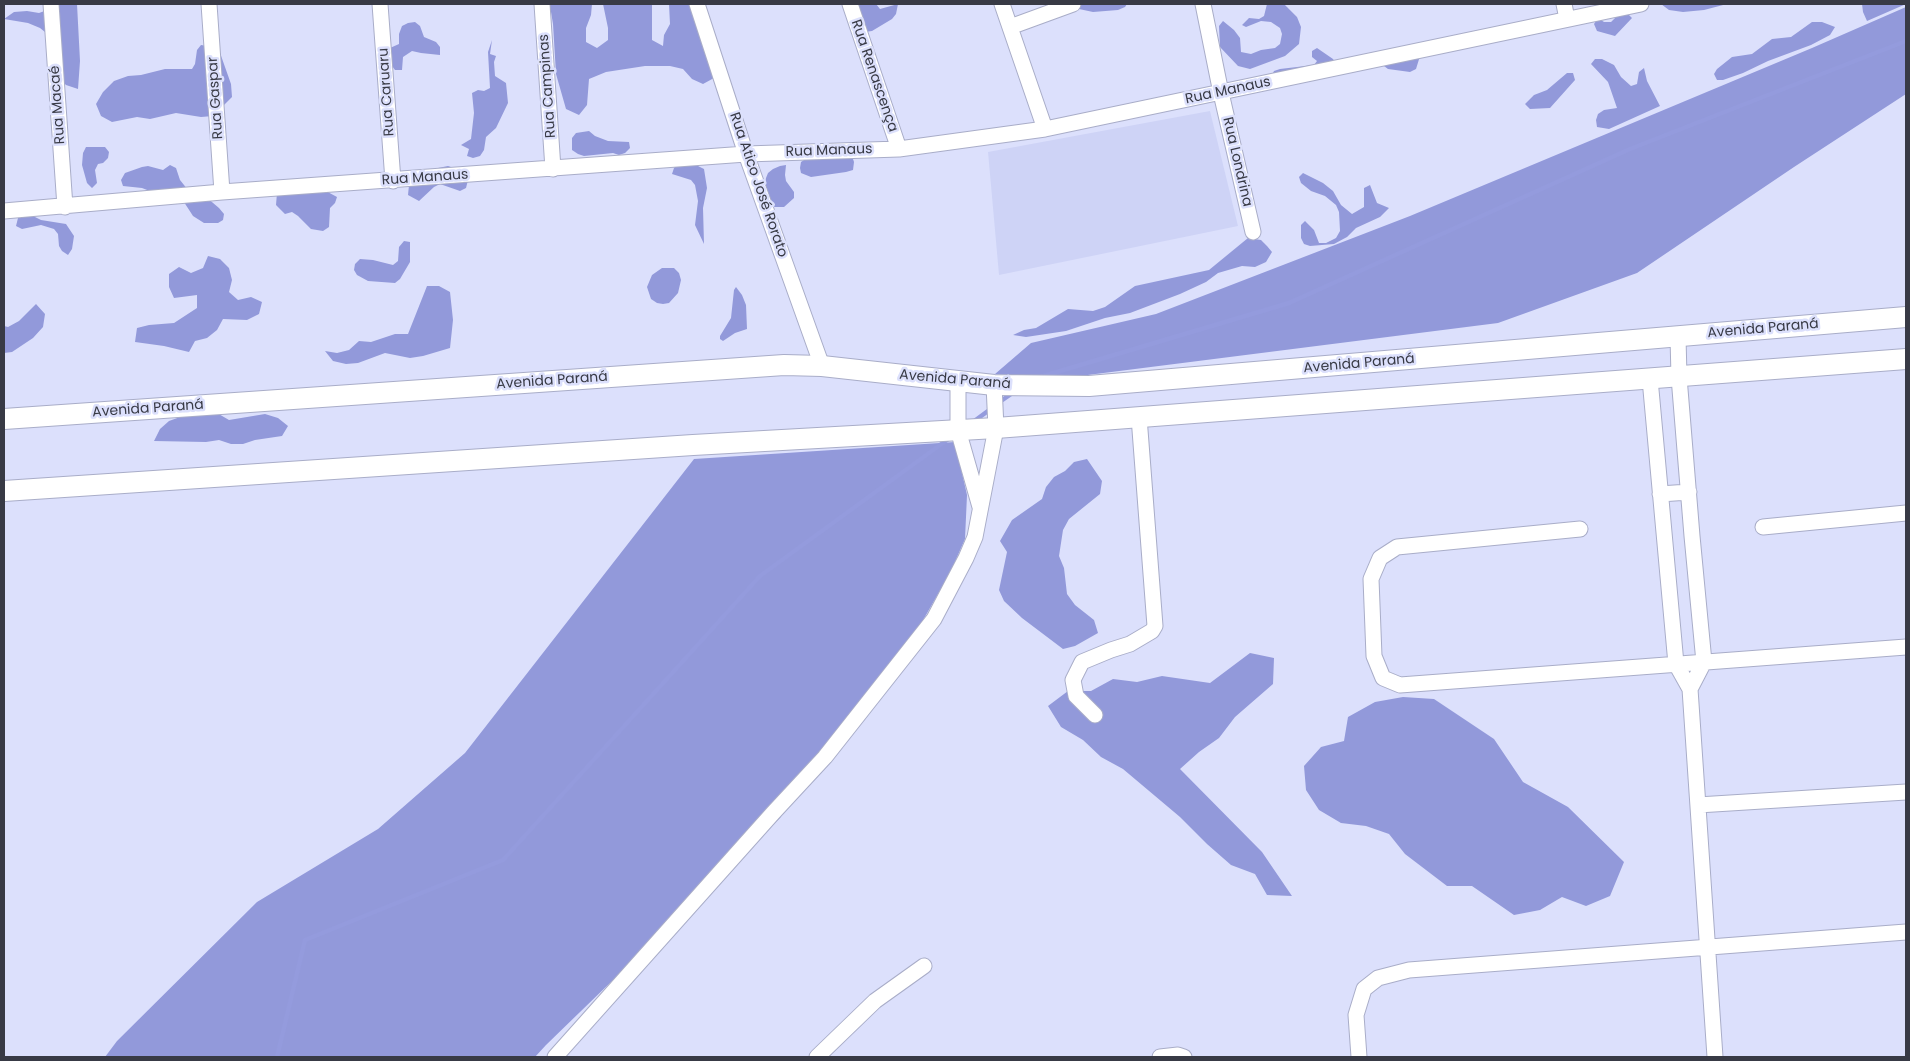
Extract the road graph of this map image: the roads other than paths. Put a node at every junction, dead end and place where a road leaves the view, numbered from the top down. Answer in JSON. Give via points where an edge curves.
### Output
{"nodes":[{"id":1,"x":51,"y":4,"type":"edge"},
{"id":2,"x":209,"y":4,"type":"edge"},
{"id":3,"x":380,"y":4,"type":"edge"},
{"id":4,"x":542,"y":4,"type":"edge"},
{"id":5,"x":697,"y":4,"type":"edge"},
{"id":6,"x":850,"y":4,"type":"edge"},
{"id":7,"x":1002,"y":4,"type":"edge"},
{"id":8,"x":1073,"y":4,"type":"edge"},
{"id":9,"x":1203,"y":4,"type":"edge"},
{"id":10,"x":1564,"y":4,"type":"edge"},
{"id":11,"x":1641,"y":4,"type":"edge"},
{"id":12,"x":1567,"y":19,"type":"junction"},
{"id":13,"x":1010,"y":27,"type":"junction"},
{"id":14,"x":1221,"y":93,"type":"junction"},
{"id":15,"x":1045,"y":129,"type":"junction"},
{"id":16,"x":899,"y":148,"type":"junction"},
{"id":17,"x":746,"y":154,"type":"junction"},
{"id":18,"x":553,"y":169,"type":"junction"},
{"id":19,"x":392,"y":181,"type":"junction"},
{"id":20,"x":222,"y":192,"type":"junction"},
{"id":21,"x":65,"y":206,"type":"junction"},
{"id":22,"x":4,"y":211,"type":"edge"},
{"id":23,"x":1253,"y":232,"type":"dead end"},
{"id":24,"x":1906,"y":317,"type":"edge"},
{"id":25,"x":1678,"y":337,"type":"junction"},
{"id":26,"x":1906,"y":359,"type":"edge"},
{"id":27,"x":822,"y":366,"type":"junction"},
{"id":28,"x":1679,"y":377,"type":"junction"},
{"id":29,"x":1650,"y":379,"type":"junction"},
{"id":30,"x":958,"y":381,"type":"junction"},
{"id":31,"x":1001,"y":385,"type":"junction"},
{"id":32,"x":1139,"y":417,"type":"junction"},
{"id":33,"x":4,"y":419,"type":"edge"},
{"id":34,"x":996,"y":428,"type":"junction"},
{"id":35,"x":958,"y":430,"type":"junction"},
{"id":36,"x":4,"y":491,"type":"edge"},
{"id":37,"x":1689,"y":492,"type":"junction"},
{"id":38,"x":1660,"y":494,"type":"junction"},
{"id":39,"x":981,"y":511,"type":"junction"},
{"id":40,"x":1906,"y":513,"type":"edge"},
{"id":41,"x":1763,"y":527,"type":"dead end"},
{"id":42,"x":1580,"y":529,"type":"dead end"},
{"id":43,"x":1696,"y":575,"type":"junction"},
{"id":44,"x":1668,"y":578,"type":"junction"},
{"id":45,"x":1906,"y":647,"type":"edge"},
{"id":46,"x":1704,"y":662,"type":"junction"},
{"id":47,"x":1676,"y":664,"type":"junction"},
{"id":48,"x":1690,"y":689,"type":"junction"},
{"id":49,"x":1095,"y":715,"type":"dead end"},
{"id":50,"x":1906,"y":792,"type":"edge"},
{"id":51,"x":1698,"y":804,"type":"junction"},
{"id":52,"x":1906,"y":932,"type":"edge"},
{"id":53,"x":1708,"y":946,"type":"junction"},
{"id":54,"x":924,"y":966,"type":"dead end"},
{"id":55,"x":555,"y":1057,"type":"edge"},
{"id":56,"x":817,"y":1057,"type":"edge"},
{"id":57,"x":1160,"y":1057,"type":"edge"},
{"id":58,"x":1184,"y":1057,"type":"edge"},
{"id":59,"x":1359,"y":1057,"type":"edge"},
{"id":60,"x":1715,"y":1057,"type":"edge"}],
"edges":[{"from":1,"to":21,"type":"street","name":"Rua Macaé"},
{"from":2,"to":20,"type":"street","name":"Rua Gaspar"},
{"from":3,"to":19,"type":"street","name":"Rua Caruaru"},
{"from":4,"to":18,"type":"street","name":"Rua Campinas"},
{"from":5,"to":17,"type":"street","name":"Rua Atico José Rorato"},
{"from":6,"to":16,"type":"street","name":"Rua Renascença"},
{"from":7,"to":13,"type":"street"},
{"from":8,"to":13,"type":"street"},
{"from":9,"to":14,"type":"street","name":"Rua Londrina"},
{"from":10,"to":12,"type":"street"},
{"from":11,"to":12,"type":"street","name":"Rua Manaus"},
{"from":12,"to":14,"type":"street","name":"Rua Manaus"},
{"from":13,"to":15,"type":"street"},
{"from":14,"to":15,"type":"street","name":"Rua Manaus"},
{"from":14,"to":23,"type":"street","name":"Rua Londrina"},
{"from":15,"to":16,"type":"street","name":"Rua Manaus"},
{"from":16,"to":17,"type":"street","name":"Rua Manaus"},
{"from":17,"to":18,"type":"street","name":"Rua Manaus"},
{"from":17,"to":27,"type":"street","name":"Rua Atico José Rorato"},
{"from":18,"to":19,"type":"street","name":"Rua Manaus"},
{"from":19,"to":20,"type":"street","name":"Rua Manaus"},
{"from":20,"to":21,"type":"street","name":"Rua Manaus"},
{"from":21,"to":22,"type":"street","name":"Rua Manaus"},
{"from":24,"to":25,"type":"main road","name":"Avenida Paraná"},
{"from":25,"to":28,"type":"street"},
{"from":25,"to":31,"type":"main road","name":"Avenida Paraná","via":[[1089,386]]},
{"from":26,"to":28,"type":"main road"},
{"from":27,"to":30,"type":"main road","name":"Avenida Paraná"},
{"from":27,"to":33,"type":"main road","name":"Avenida Paraná","via":[[774,365]]},
{"from":28,"to":29,"type":"main road"},
{"from":28,"to":37,"type":"street"},
{"from":29,"to":32,"type":"main road"},
{"from":29,"to":38,"type":"street"},
{"from":30,"to":31,"type":"main road","name":"Avenida Paraná"},
{"from":30,"to":35,"type":"street"},
{"from":31,"to":34,"type":"street"},
{"from":32,"to":34,"type":"main road"},
{"from":32,"to":49,"type":"street","via":[[1155,626],[1130,644],[1082,662],[1073,680],[1076,696]]},
{"from":34,"to":35,"type":"main road"},
{"from":34,"to":39,"type":"street"},
{"from":35,"to":36,"type":"main road"},
{"from":35,"to":39,"type":"street"},
{"from":37,"to":38,"type":"street"},
{"from":37,"to":43,"type":"street"},
{"from":38,"to":44,"type":"street"},
{"from":39,"to":55,"type":"street","via":[[966,558],[934,619],[825,757]]},
{"from":40,"to":41,"type":"street"},
{"from":42,"to":47,"type":"street","via":[[1397,547],[1380,558],[1371,580],[1374,656],[1383,678],[1400,685]]},
{"from":43,"to":44,"type":"street"},
{"from":43,"to":46,"type":"street"},
{"from":44,"to":47,"type":"street"},
{"from":45,"to":46,"type":"street"},
{"from":46,"to":47,"type":"street"},
{"from":46,"to":48,"type":"street"},
{"from":47,"to":48,"type":"street"},
{"from":48,"to":51,"type":"street"},
{"from":50,"to":51,"type":"street"},
{"from":51,"to":53,"type":"street"},
{"from":52,"to":53,"type":"street"},
{"from":53,"to":59,"type":"street","via":[[1409,970],[1378,978],[1364,989],[1356,1014]]},
{"from":53,"to":60,"type":"street"},
{"from":54,"to":56,"type":"street","via":[[875,1001]]},
{"from":57,"to":58,"type":"street"}]}
